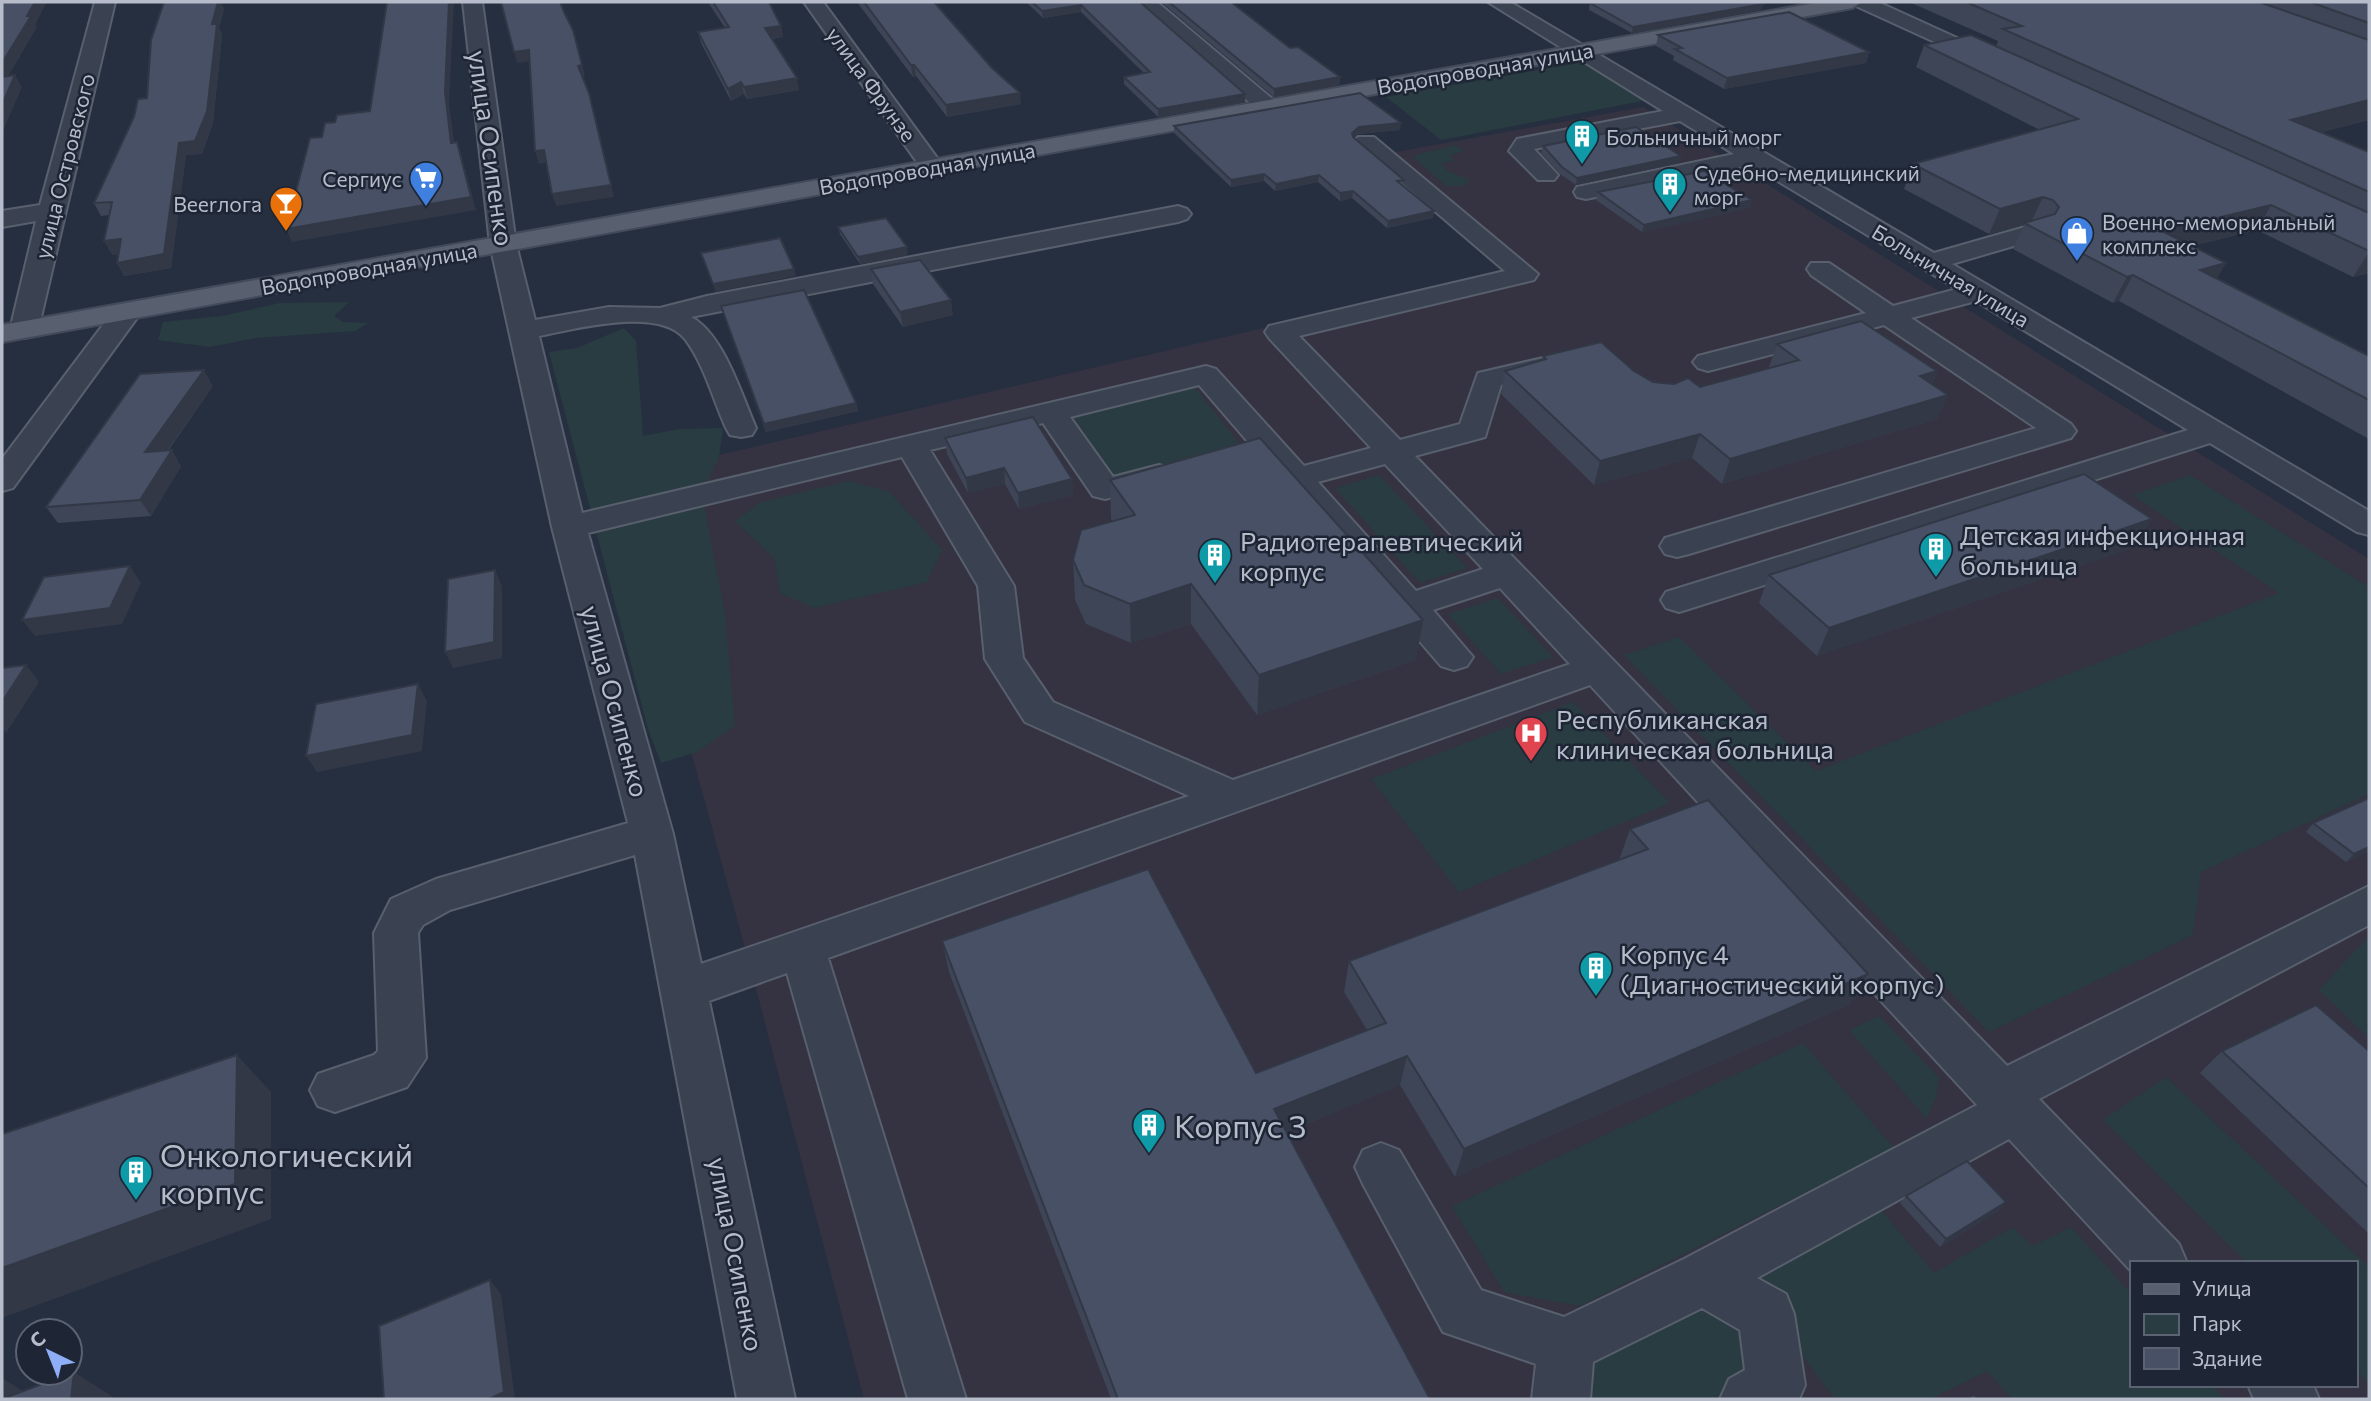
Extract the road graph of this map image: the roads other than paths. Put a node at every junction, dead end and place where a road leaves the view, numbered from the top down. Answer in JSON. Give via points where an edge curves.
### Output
{"nodes":[{"id":1,"x":105,"y":2,"type":"edge"},
{"id":2,"x":472,"y":2,"type":"edge"},
{"id":3,"x":813,"y":2,"type":"edge"},
{"id":4,"x":1146,"y":2,"type":"edge"},
{"id":5,"x":1497,"y":2,"type":"edge"},
{"id":6,"x":1852,"y":2,"type":"edge"},
{"id":7,"x":1863,"y":2,"type":"edge"},
{"id":8,"x":1577,"y":51,"type":"junction"},
{"id":9,"x":2017,"y":72,"type":"edge"},
{"id":10,"x":1268,"y":107,"type":"junction"},
{"id":11,"x":1682,"y":114,"type":"junction"},
{"id":12,"x":1366,"y":142,"type":"dead end"},
{"id":13,"x":1754,"y":157,"type":"junction"},
{"id":14,"x":932,"y":167,"type":"junction"},
{"id":15,"x":1546,"y":175,"type":"dead end"},
{"id":16,"x":1586,"y":192,"type":"dead end"},
{"id":17,"x":51,"y":211,"type":"junction"},
{"id":18,"x":1178,"y":214,"type":"dead end"},
{"id":19,"x":2,"y":219,"type":"edge"},
{"id":20,"x":2032,"y":233,"type":"edge"},
{"id":21,"x":503,"y":244,"type":"junction"},
{"id":22,"x":1929,"y":262,"type":"junction"},
{"id":23,"x":1819,"y":269,"type":"dead end"},
{"id":24,"x":1979,"y":292,"type":"junction"},
{"id":25,"x":128,"y":311,"type":"junction"},
{"id":26,"x":665,"y":315,"type":"junction"},
{"id":27,"x":1888,"y":315,"type":"junction"},
{"id":28,"x":524,"y":331,"type":"junction"},
{"id":29,"x":13,"y":332,"type":"edge"},
{"id":30,"x":1589,"y":356,"type":"edge"},
{"id":31,"x":1709,"y":362,"type":"dead end"},
{"id":32,"x":1051,"y":412,"type":"junction"},
{"id":33,"x":741,"y":428,"type":"dead end"},
{"id":34,"x":2214,"y":432,"type":"junction"},
{"id":35,"x":911,"y":445,"type":"junction"},
{"id":36,"x":1270,"y":448,"type":"junction"},
{"id":37,"x":1392,"y":452,"type":"junction"},
{"id":38,"x":1232,"y":457,"type":"edge"},
{"id":39,"x":1194,"y":467,"type":"edge"},
{"id":40,"x":1296,"y":478,"type":"junction"},
{"id":41,"x":2,"y":481,"type":"edge"},
{"id":42,"x":2369,"y":526,"type":"edge"},
{"id":43,"x":569,"y":527,"type":"junction"},
{"id":44,"x":1677,"y":546,"type":"dead end"},
{"id":45,"x":1507,"y":573,"type":"junction"},
{"id":46,"x":1679,"y":600,"type":"dead end"},
{"id":47,"x":1408,"y":606,"type":"junction"},
{"id":48,"x":1454,"y":657,"type":"dead end"},
{"id":49,"x":1598,"y":668,"type":"junction"},
{"id":50,"x":1231,"y":797,"type":"junction"},
{"id":51,"x":652,"y":834,"type":"junction"},
{"id":52,"x":2369,"y":904,"type":"edge"},
{"id":53,"x":802,"y":948,"type":"junction"},
{"id":54,"x":684,"y":990,"type":"junction"},
{"id":55,"x":335,"y":1090,"type":"dead end"},
{"id":56,"x":2007,"y":1103,"type":"junction"},
{"id":57,"x":1381,"y":1167,"type":"dead end"},
{"id":58,"x":2158,"y":1261,"type":"edge"},
{"id":59,"x":1703,"y":1278,"type":"junction"},
{"id":60,"x":1566,"y":1346,"type":"junction"},
{"id":61,"x":766,"y":1399,"type":"edge"},
{"id":62,"x":937,"y":1399,"type":"edge"},
{"id":63,"x":1561,"y":1399,"type":"edge"},
{"id":64,"x":1749,"y":1399,"type":"edge"}],
"edges":[{"from":1,"to":17,"type":"street","name":"улица Островского"},
{"from":2,"to":21,"type":"street","name":"улица Осипенко"},
{"from":3,"to":14,"type":"street","name":"улица Фрунзе"},
{"from":4,"to":10,"type":"street"},
{"from":5,"to":8,"type":"street","name":"Больничная улица"},
{"from":6,"to":8,"type":"main road","name":"Водопроводная улица"},
{"from":7,"to":9,"type":"street"},
{"from":8,"to":10,"type":"main road","name":"Водопроводная улица"},
{"from":8,"to":11,"type":"street","name":"Больничная улица"},
{"from":10,"to":14,"type":"main road","name":"Водопроводная улица"},
{"from":11,"to":13,"type":"street","name":"Больничная улица"},
{"from":11,"to":15,"type":"street","via":[[1525,144],[1521,151]]},
{"from":12,"to":37,"type":"street","via":[[1525,274],[1279,332]]},
{"from":13,"to":16,"type":"street"},
{"from":13,"to":22,"type":"street","name":"Больничная улица"},
{"from":14,"to":21,"type":"main road","name":"Водопроводная улица"},
{"from":17,"to":19,"type":"street"},
{"from":17,"to":29,"type":"street","name":"улица Островского"},
{"from":18,"to":26,"type":"street"},
{"from":20,"to":22,"type":"street"},
{"from":21,"to":25,"type":"main road","name":"Водопроводная улица"},
{"from":21,"to":28,"type":"street","name":"улица Осипенко"},
{"from":22,"to":24,"type":"street","name":"Больничная улица"},
{"from":23,"to":27,"type":"street"},
{"from":24,"to":27,"type":"street"},
{"from":24,"to":34,"type":"street","name":"Больничная улица"},
{"from":25,"to":29,"type":"main road","name":"Водопроводная улица"},
{"from":25,"to":41,"type":"street"},
{"from":26,"to":28,"type":"street","via":[[620,316]]},
{"from":26,"to":33,"type":"street","via":[[690,327],[702,344]]},
{"from":27,"to":31,"type":"street"},
{"from":27,"to":44,"type":"street","via":[[2060,430]]},
{"from":28,"to":43,"type":"street","name":"улица Осипенко"},
{"from":30,"to":37,"type":"street","via":[[1488,379],[1474,430]]},
{"from":32,"to":35,"type":"street"},
{"from":32,"to":36,"type":"street","via":[[1206,375]]},
{"from":32,"to":39,"type":"street","via":[[1105,489]]},
{"from":34,"to":42,"type":"street","name":"Больничная улица"},
{"from":34,"to":46,"type":"street"},
{"from":35,"to":43,"type":"street"},
{"from":35,"to":50,"type":"street","via":[[996,586],[1004,659],[1040,712]]},
{"from":36,"to":38,"type":"street"},
{"from":36,"to":40,"type":"street"},
{"from":37,"to":40,"type":"street"},
{"from":37,"to":45,"type":"street"},
{"from":40,"to":47,"type":"street"},
{"from":43,"to":51,"type":"street","name":"улица Осипенко"},
{"from":45,"to":47,"type":"street"},
{"from":45,"to":49,"type":"street"},
{"from":47,"to":48,"type":"street"},
{"from":49,"to":50,"type":"street"},
{"from":49,"to":56,"type":"street"},
{"from":50,"to":53,"type":"street"},
{"from":51,"to":54,"type":"street","name":"улица Осипенко"},
{"from":51,"to":55,"type":"street","via":[[436,897],[407,912],[396,933],[402,1058],[390,1072]]},
{"from":52,"to":56,"type":"street"},
{"from":53,"to":54,"type":"street"},
{"from":53,"to":62,"type":"street"},
{"from":54,"to":61,"type":"street","name":"улица Осипенко"},
{"from":56,"to":58,"type":"street"},
{"from":56,"to":59,"type":"street"},
{"from":57,"to":60,"type":"street","via":[[1463,1312]]},
{"from":59,"to":60,"type":"street"},
{"from":59,"to":64,"type":"street","via":[[1766,1314],[1776,1385]]},
{"from":60,"to":63,"type":"street"}]}
